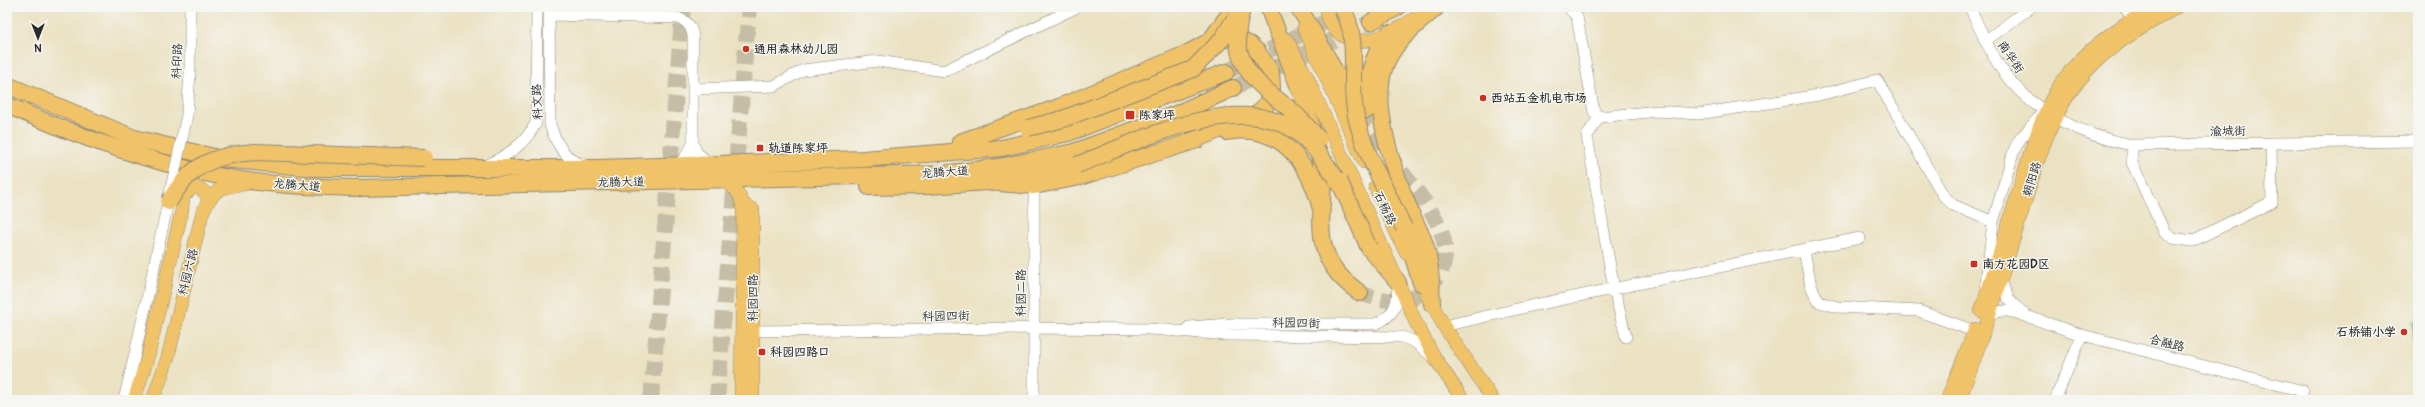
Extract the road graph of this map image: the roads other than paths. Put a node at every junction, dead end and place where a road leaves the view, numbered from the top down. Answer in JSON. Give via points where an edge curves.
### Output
{"nodes":[{"id":1,"x":190,"y":7,"type":"edge"},
{"id":2,"x":537,"y":7,"type":"edge"},
{"id":3,"x":1077,"y":7,"type":"edge"},
{"id":4,"x":1234,"y":7,"type":"edge"},
{"id":5,"x":1242,"y":7,"type":"edge"},
{"id":6,"x":1269,"y":7,"type":"edge"},
{"id":7,"x":1297,"y":7,"type":"edge"},
{"id":8,"x":1327,"y":7,"type":"edge"},
{"id":9,"x":1342,"y":7,"type":"edge"},
{"id":10,"x":1398,"y":7,"type":"edge"},
{"id":11,"x":1436,"y":7,"type":"edge"},
{"id":12,"x":1568,"y":7,"type":"edge"},
{"id":13,"x":1970,"y":7,"type":"edge"},
{"id":14,"x":2031,"y":7,"type":"edge"},
{"id":15,"x":2125,"y":7,"type":"edge"},
{"id":16,"x":2152,"y":7,"type":"edge"},
{"id":17,"x":2177,"y":7,"type":"edge"},
{"id":18,"x":549,"y":11,"type":"edge"},
{"id":19,"x":2133,"y":19,"type":"junction"},
{"id":20,"x":1371,"y":22,"type":"tunnel mouth"},
{"id":21,"x":1389,"y":33,"type":"junction"},
{"id":22,"x":1985,"y":40,"type":"junction"},
{"id":23,"x":1210,"y":41,"type":"junction"},
{"id":24,"x":1226,"y":72,"type":"tunnel mouth"},
{"id":25,"x":7,"y":85,"type":"edge"},
{"id":26,"x":1233,"y":88,"type":"tunnel mouth"},
{"id":27,"x":693,"y":89,"type":"junction"},
{"id":28,"x":7,"y":105,"type":"edge"},
{"id":29,"x":2050,"y":114,"type":"junction"},
{"id":30,"x":1599,"y":117,"type":"junction"},
{"id":31,"x":2418,"y":141,"type":"edge"},
{"id":32,"x":960,"y":142,"type":"junction"},
{"id":33,"x":1187,"y":143,"type":"junction"},
{"id":34,"x":2271,"y":143,"type":"junction"},
{"id":35,"x":693,"y":144,"type":"junction"},
{"id":36,"x":2132,"y":145,"type":"junction"},
{"id":37,"x":863,"y":159,"type":"junction"},
{"id":38,"x":163,"y":163,"type":"junction"},
{"id":39,"x":711,"y":164,"type":"junction"},
{"id":40,"x":676,"y":165,"type":"junction"},
{"id":41,"x":484,"y":167,"type":"junction"},
{"id":42,"x":599,"y":168,"type":"junction"},
{"id":43,"x":802,"y":178,"type":"junction"},
{"id":44,"x":720,"y":180,"type":"junction"},
{"id":45,"x":261,"y":182,"type":"junction"},
{"id":46,"x":987,"y":182,"type":"junction"},
{"id":47,"x":1034,"y":186,"type":"junction"},
{"id":48,"x":1343,"y":189,"type":"junction"},
{"id":49,"x":176,"y":199,"type":"junction"},
{"id":50,"x":208,"y":199,"type":"junction"},
{"id":51,"x":1321,"y":209,"type":"junction"},
{"id":52,"x":1993,"y":222,"type":"junction"},
{"id":53,"x":1860,"y":238,"type":"dead end"},
{"id":54,"x":1804,"y":251,"type":"junction"},
{"id":55,"x":2000,"y":281,"type":"junction"},
{"id":56,"x":1398,"y":282,"type":"junction"},
{"id":57,"x":1421,"y":283,"type":"junction"},
{"id":58,"x":1614,"y":289,"type":"junction"},
{"id":59,"x":1360,"y":293,"type":"tunnel mouth"},
{"id":60,"x":1985,"y":299,"type":"junction"},
{"id":61,"x":1432,"y":304,"type":"junction"},
{"id":62,"x":2018,"y":312,"type":"junction"},
{"id":63,"x":1988,"y":316,"type":"junction"},
{"id":64,"x":1444,"y":326,"type":"junction"},
{"id":65,"x":1034,"y":328,"type":"junction"},
{"id":66,"x":1150,"y":329,"type":"junction"},
{"id":67,"x":747,"y":331,"type":"junction"},
{"id":68,"x":1974,"y":331,"type":"junction"},
{"id":69,"x":2082,"y":335,"type":"junction"},
{"id":70,"x":1626,"y":337,"type":"dead end"},
{"id":71,"x":1435,"y":358,"type":"junction"},
{"id":72,"x":2303,"y":397,"type":"edge"},
{"id":73,"x":124,"y":400,"type":"edge"},
{"id":74,"x":134,"y":400,"type":"edge"},
{"id":75,"x":153,"y":400,"type":"edge"},
{"id":76,"x":742,"y":400,"type":"edge"},
{"id":77,"x":753,"y":400,"type":"edge"},
{"id":78,"x":1034,"y":400,"type":"edge"},
{"id":79,"x":1463,"y":400,"type":"edge"},
{"id":80,"x":1493,"y":400,"type":"edge"},
{"id":81,"x":1947,"y":400,"type":"edge"},
{"id":82,"x":1958,"y":400,"type":"edge"},
{"id":83,"x":2055,"y":400,"type":"edge"}],
"edges":[{"from":1,"to":49,"type":"street","name":"科印路","bridge":true,"via":[[190,73]]},
{"from":2,"to":41,"type":"street","name":"科文路","via":[[536,123],[528,139],[521,146]]},
{"from":3,"to":27,"type":"street","via":[[944,71],[878,61],[803,70],[774,86]]},
{"from":4,"to":23,"type":"highway"},
{"from":5,"to":32,"type":"highway","bridge":true,"via":[[1223,38],[1193,68],[1063,118]]},
{"from":5,"to":48,"type":"highway","bridge":true,"via":[[1237,24],[1237,48],[1245,68],[1271,97],[1292,111],[1320,141]]},
{"from":6,"to":51,"type":"highway","via":[[1310,114],[1321,167]]},
{"from":6,"to":56,"type":"main road","name":"石杨路","via":[[1308,79]]},
{"from":7,"to":21,"type":"highway","via":[[1320,42],[1342,86],[1363,111],[1368,74],[1378,47]]},
{"from":7,"to":57,"type":"main road","name":"石杨路","via":[[1321,68]]},
{"from":8,"to":21,"type":"main road","via":[[1330,22],[1344,37],[1364,41]]},
{"from":9,"to":57,"type":"highway","bridge":true,"via":[[1348,17],[1351,33],[1353,101],[1356,117],[1366,147],[1404,228]]},
{"from":10,"to":20,"type":"highway"},
{"from":11,"to":21,"type":"main road"},
{"from":11,"to":61,"type":"highway","via":[[1412,28],[1385,66],[1381,104],[1398,180],[1428,256]]},
{"from":12,"to":30,"type":"street","via":[[1577,16],[1594,112]]},
{"from":13,"to":22,"type":"street","name":"南华街"},
{"from":14,"to":22,"type":"street"},
{"from":15,"to":19,"type":"street"},
{"from":16,"to":19,"type":"main road","name":"朝阳路"},
{"from":17,"to":29,"type":"main road","name":"朝阳路","via":[[2106,54],[2082,76]]},
{"from":18,"to":27,"type":"street","via":[[678,18],[686,21],[691,26],[693,36]]},
{"from":18,"to":42,"type":"street","name":"科文路","via":[[549,111],[553,134],[569,158],[578,164]]},
{"from":19,"to":29,"type":"main road","name":"朝阳路","via":[[2088,53],[2062,82]]},
{"from":22,"to":29,"type":"street","name":"南华街","via":[[2013,84]]},
{"from":23,"to":32,"type":"highway","via":[[1186,54],[1059,106]]},
{"from":23,"to":33,"type":"highway","via":[[1232,38],[1249,44],[1271,72],[1272,88],[1266,105],[1257,114]]},
{"from":24,"to":37,"type":"highway","name":"龙腾大道","via":[[1068,133],[1002,148]]},
{"from":25,"to":41,"type":"highway","name":"龙腾大道","via":[[134,138],[222,159],[315,168]]},
{"from":26,"to":43,"type":"highway","name":"龙腾大道","via":[[1176,114],[1074,152],[1012,165],[944,174]]},
{"from":27,"to":35,"type":"street"},
{"from":28,"to":38,"type":"highway","name":"龙腾大道","via":[[49,124]]},
{"from":29,"to":36,"type":"street","name":"渝城街","via":[[2090,135]]},
{"from":29,"to":52,"type":"street","via":[[2020,139],[2014,150]]},
{"from":29,"to":55,"type":"main road","name":"朝阳路"},
{"from":29,"to":60,"type":"main road","name":"朝阳路"},
{"from":30,"to":52,"type":"street","via":[[1658,111],[1698,114],[1819,95],[1877,80],[1943,195],[1953,205]]},
{"from":30,"to":58,"type":"street","via":[[1587,136]]},
{"from":31,"to":34,"type":"street","name":"渝城街"},
{"from":32,"to":37,"type":"highway"},
{"from":33,"to":47,"type":"highway","via":[[1080,177]]},
{"from":33,"to":51,"type":"highway","via":[[1237,130],[1248,130],[1272,137],[1300,161],[1311,177]]},
{"from":34,"to":36,"type":"street","name":"渝城街"},
{"from":34,"to":36,"type":"street","via":[[2272,202],[2192,241],[2173,238],[2164,233],[2132,163]]},
{"from":35,"to":39,"type":"street","via":[[697,153]]},
{"from":35,"to":40,"type":"street"},
{"from":37,"to":39,"type":"highway","name":"龙腾大道"},
{"from":38,"to":45,"type":"highway","name":"龙腾大道","via":[[215,176]]},
{"from":38,"to":49,"type":"main road","name":"科园六路","via":[[177,177]]},
{"from":39,"to":40,"type":"highway","name":"龙腾大道"},
{"from":40,"to":42,"type":"highway","name":"龙腾大道"},
{"from":41,"to":42,"type":"highway","name":"龙腾大道"},
{"from":41,"to":49,"type":"highway","bridge":true,"via":[[424,158],[255,152],[232,154],[199,167],[178,187]]},
{"from":43,"to":44,"type":"highway","name":"龙腾大道"},
{"from":43,"to":46,"type":"highway","via":[[869,187]]},
{"from":44,"to":45,"type":"highway","name":"龙腾大道","via":[[359,188]]},
{"from":44,"to":67,"type":"main road","name":"科园四路","via":[[736,188],[743,210],[747,206],[753,210]]},
{"from":45,"to":50,"type":"main road","via":[[229,186],[217,190]]},
{"from":46,"to":47,"type":"highway"},
{"from":46,"to":48,"type":"highway","bridge":true,"via":[[1077,165],[1182,126],[1215,117],[1242,115],[1267,119],[1297,132],[1326,164]]},
{"from":47,"to":65,"type":"street","name":"科园二路"},
{"from":48,"to":56,"type":"highway","bridge":true,"via":[[1369,248]]},
{"from":49,"to":50,"type":"main road","via":[[192,188],[198,188],[203,189]]},
{"from":49,"to":73,"type":"street","name":"科印路","bridge":true},
{"from":49,"to":74,"type":"main road","name":"科园六路","via":[[148,356]]},
{"from":50,"to":75,"type":"main road","name":"科园六路","via":[[202,214],[168,358]]},
{"from":51,"to":59,"type":"highway","via":[[1324,245],[1330,262],[1343,280]]},
{"from":52,"to":60,"type":"street"},
{"from":53,"to":54,"type":"street"},
{"from":54,"to":58,"type":"street"},
{"from":54,"to":68,"type":"street","via":[[1811,286],[1819,302],[1837,307],[1919,311]]},
{"from":55,"to":62,"type":"street"},
{"from":55,"to":63,"type":"main road","name":"朝阳路"},
{"from":56,"to":66,"type":"street","name":"科园四街","via":[[1397,304],[1393,312],[1389,318],[1375,324],[1229,324]]},
{"from":56,"to":71,"type":"main road","name":"石杨路"},
{"from":57,"to":61,"type":"main road","name":"石杨路"},
{"from":58,"to":64,"type":"street"},
{"from":58,"to":70,"type":"street"},
{"from":60,"to":68,"type":"main road","name":"朝阳路"},
{"from":61,"to":64,"type":"main road","name":"石杨路"},
{"from":62,"to":63,"type":"street","name":"合融路","via":[[1996,311]]},
{"from":62,"to":69,"type":"street","name":"合融路"},
{"from":63,"to":82,"type":"main road","name":"朝阳路"},
{"from":64,"to":80,"type":"main road","name":"石杨路"},
{"from":65,"to":66,"type":"street","name":"科园四街"},
{"from":65,"to":67,"type":"street","name":"科园四街"},
{"from":65,"to":78,"type":"street","name":"科园二路"},
{"from":66,"to":71,"type":"street","name":"科园四街","via":[[1228,335],[1402,337],[1415,342]]},
{"from":67,"to":76,"type":"main road","name":"科园四路"},
{"from":67,"to":77,"type":"main road","name":"科园四路"},
{"from":68,"to":81,"type":"main road","name":"朝阳路"},
{"from":69,"to":72,"type":"street","name":"合融路"},
{"from":69,"to":83,"type":"street"},
{"from":71,"to":79,"type":"main road","name":"石杨路"}]}
